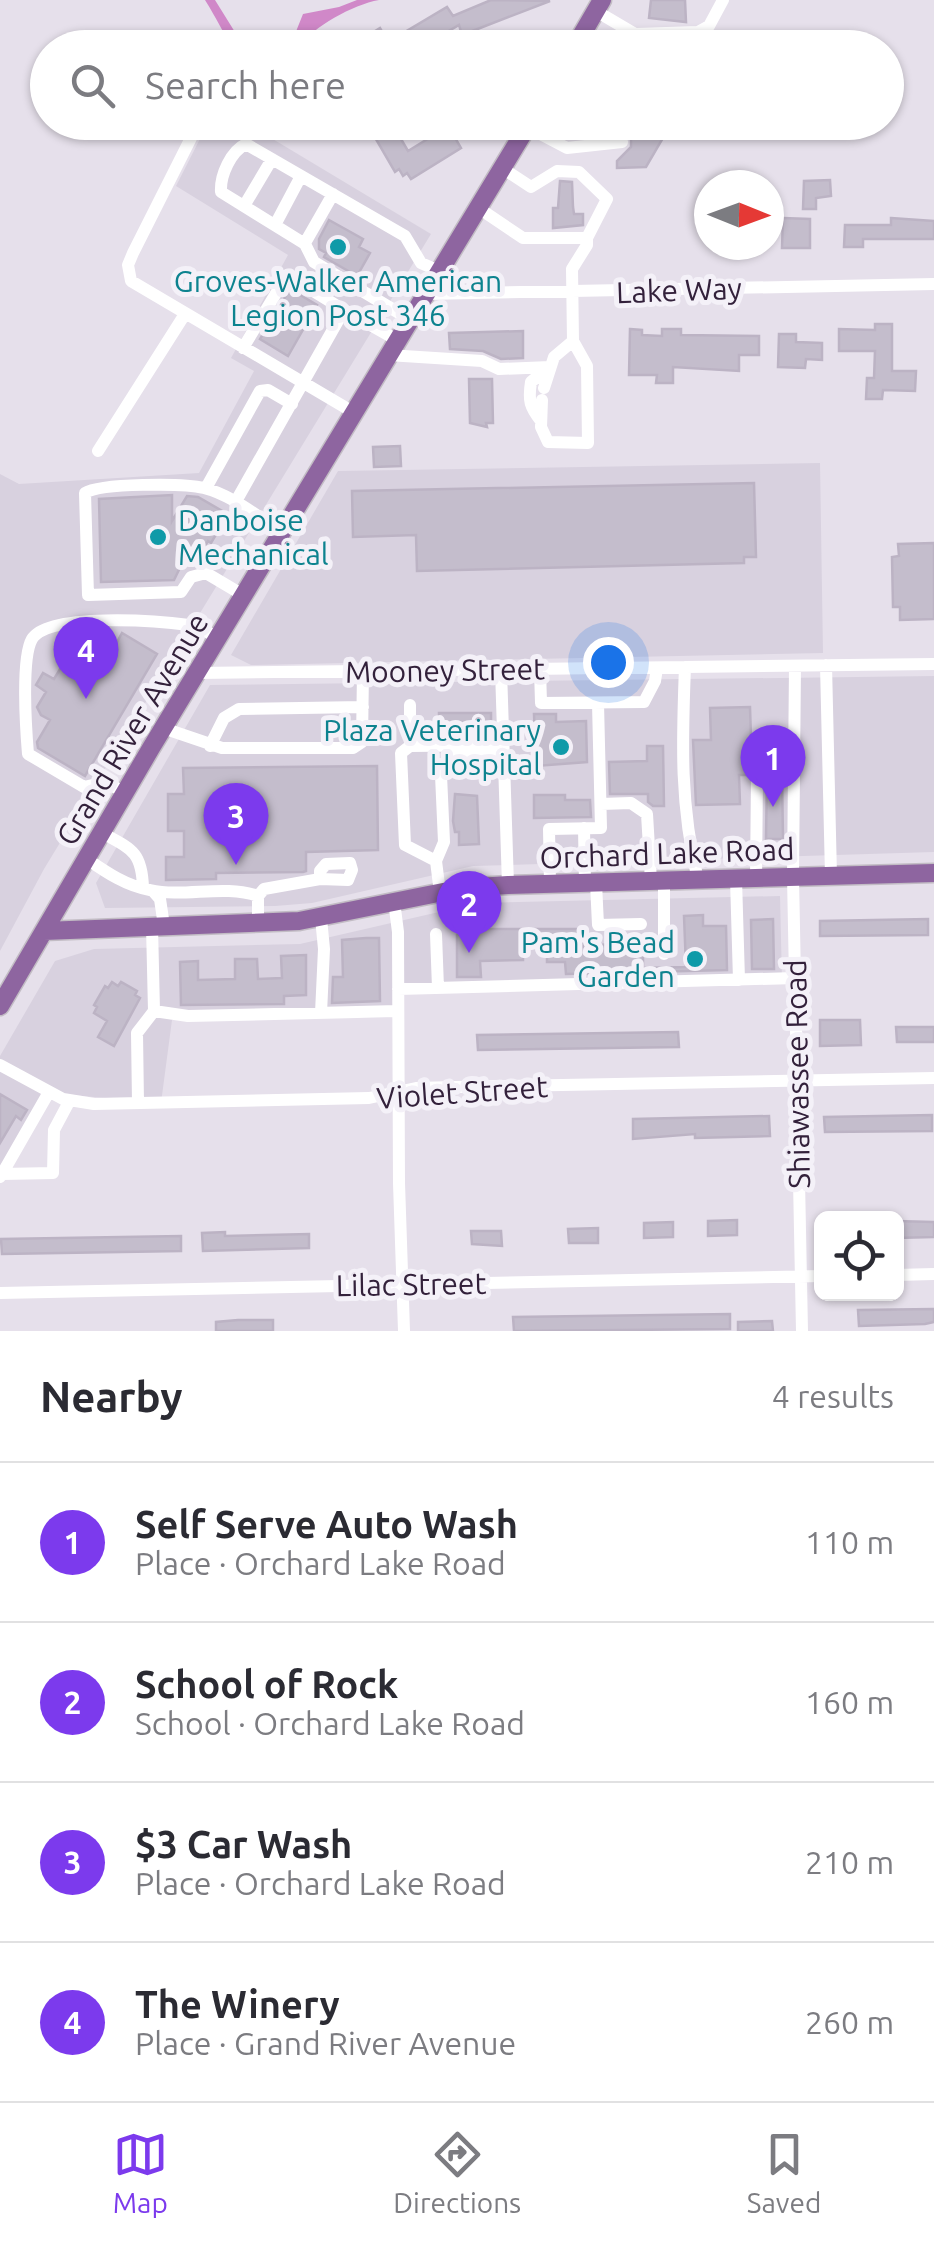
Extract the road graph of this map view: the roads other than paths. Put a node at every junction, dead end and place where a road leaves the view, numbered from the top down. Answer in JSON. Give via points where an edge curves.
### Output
{"nodes":[{"id":1,"x":723,"y":0,"type":"edge"},
{"id":2,"x":599,"y":5,"type":"edge"},
{"id":3,"x":584,"y":30,"type":"edge"},
{"id":4,"x":630,"y":30,"type":"edge"},
{"id":5,"x":701,"y":30,"type":"edge"},
{"id":6,"x":190,"y":140,"type":"edge"},
{"id":7,"x":520,"y":140,"type":"edge"},
{"id":8,"x":551,"y":140,"type":"edge"},
{"id":9,"x":622,"y":142,"type":"dead end"},
{"id":10,"x":272,"y":159,"type":"junction"},
{"id":11,"x":502,"y":168,"type":"junction"},
{"id":12,"x":301,"y":176,"type":"junction"},
{"id":13,"x":333,"y":194,"type":"junction"},
{"id":14,"x":244,"y":206,"type":"junction"},
{"id":15,"x":478,"y":207,"type":"junction"},
{"id":16,"x":275,"y":225,"type":"junction"},
{"id":17,"x":588,"y":238,"type":"junction"},
{"id":18,"x":305,"y":243,"type":"junction"},
{"id":19,"x":438,"y":271,"type":"junction"},
{"id":20,"x":934,"y":284,"type":"edge"},
{"id":21,"x":572,"y":293,"type":"junction"},
{"id":22,"x":425,"y":294,"type":"junction"},
{"id":23,"x":344,"y":310,"type":"junction"},
{"id":24,"x":185,"y":314,"type":"junction"},
{"id":25,"x":409,"y":319,"type":"junction"},
{"id":26,"x":572,"y":341,"type":"junction"},
{"id":27,"x":392,"y":347,"type":"junction"},
{"id":28,"x":243,"y":348,"type":"junction"},
{"id":29,"x":550,"y":367,"type":"junction"},
{"id":30,"x":303,"y":384,"type":"junction"},
{"id":31,"x":292,"y":404,"type":"junction"},
{"id":32,"x":353,"y":412,"type":"junction"},
{"id":33,"x":541,"y":421,"type":"junction"},
{"id":34,"x":98,"y":452,"type":"dead end"},
{"id":35,"x":206,"y":488,"type":"junction"},
{"id":36,"x":235,"y":503,"type":"junction"},
{"id":37,"x":282,"y":532,"type":"junction"},
{"id":38,"x":244,"y":595,"type":"junction"},
{"id":39,"x":218,"y":638,"type":"junction"},
{"id":40,"x":934,"y":664,"type":"edge"},
{"id":41,"x":796,"y":666,"type":"junction"},
{"id":42,"x":826,"y":666,"type":"junction"},
{"id":43,"x":685,"y":667,"type":"junction"},
{"id":44,"x":658,"y":668,"type":"junction"},
{"id":45,"x":540,"y":669,"type":"junction"},
{"id":46,"x":502,"y":670,"type":"junction"},
{"id":47,"x":363,"y":671,"type":"junction"},
{"id":48,"x":196,"y":672,"type":"junction"},
{"id":49,"x":598,"y":702,"type":"junction"},
{"id":50,"x":410,"y":706,"type":"dead end"},
{"id":51,"x":362,"y":708,"type":"junction"},
{"id":52,"x":164,"y":728,"type":"junction"},
{"id":53,"x":210,"y":746,"type":"junction"},
{"id":54,"x":410,"y":746,"type":"junction"},
{"id":55,"x":502,"y":750,"type":"junction"},
{"id":56,"x":757,"y":776,"type":"dead end"},
{"id":57,"x":126,"y":793,"type":"junction"},
{"id":58,"x":601,"y":804,"type":"junction"},
{"id":59,"x":584,"y":828,"type":"junction"},
{"id":60,"x":102,"y":833,"type":"junction"},
{"id":61,"x":439,"y":857,"type":"junction"},
{"id":62,"x":87,"y":860,"type":"junction"},
{"id":63,"x":934,"y":873,"type":"edge"},
{"id":64,"x":832,"y":876,"type":"junction"},
{"id":65,"x":793,"y":877,"type":"junction"},
{"id":66,"x":320,"y":879,"type":"dead end"},
{"id":67,"x":746,"y":879,"type":"junction"},
{"id":68,"x":698,"y":880,"type":"junction"},
{"id":69,"x":657,"y":881,"type":"junction"},
{"id":70,"x":591,"y":883,"type":"junction"},
{"id":71,"x":550,"y":884,"type":"junction"},
{"id":72,"x":508,"y":885,"type":"junction"},
{"id":73,"x":148,"y":890,"type":"junction"},
{"id":74,"x":440,"y":892,"type":"junction"},
{"id":75,"x":258,"y":896,"type":"junction"},
{"id":76,"x":394,"y":901,"type":"junction"},
{"id":77,"x":321,"y":918,"type":"junction"},
{"id":78,"x":258,"y":924,"type":"junction"},
{"id":79,"x":641,"y":924,"type":"dead end"},
{"id":80,"x":158,"y":926,"type":"junction"},
{"id":81,"x":44,"y":931,"type":"junction"},
{"id":82,"x":436,"y":934,"type":"dead end"},
{"id":83,"x":664,"y":954,"type":"dead end"},
{"id":84,"x":795,"y":978,"type":"junction"},
{"id":85,"x":739,"y":980,"type":"junction"},
{"id":86,"x":398,"y":988,"type":"junction"},
{"id":87,"x":438,"y":988,"type":"junction"},
{"id":88,"x":0,"y":1006,"type":"edge"},
{"id":89,"x":398,"y":1010,"type":"junction"},
{"id":90,"x":154,"y":1012,"type":"junction"},
{"id":91,"x":320,"y":1012,"type":"junction"},
{"id":92,"x":0,"y":1064,"type":"edge"},
{"id":93,"x":934,"y":1078,"type":"edge"},
{"id":94,"x":797,"y":1081,"type":"junction"},
{"id":95,"x":49,"y":1092,"type":"junction"},
{"id":96,"x":399,"y":1093,"type":"junction"},
{"id":97,"x":70,"y":1100,"type":"junction"},
{"id":98,"x":138,"y":1103,"type":"junction"},
{"id":99,"x":1,"y":1175,"type":"edge"},
{"id":100,"x":934,"y":1274,"type":"edge"},
{"id":101,"x":904,"y":1275,"type":"edge"},
{"id":102,"x":801,"y":1276,"type":"junction"},
{"id":103,"x":814,"y":1276,"type":"edge"},
{"id":104,"x":404,"y":1284,"type":"junction"},
{"id":105,"x":0,"y":1293,"type":"edge"},
{"id":106,"x":404,"y":1331,"type":"edge"},
{"id":107,"x":802,"y":1331,"type":"edge"}],
"edges":[{"from":1,"to":5,"type":"street"},
{"from":2,"to":3,"type":"main road"},
{"from":2,"to":4,"type":"street"},
{"from":6,"to":24,"type":"street","via":[[128,265],[130,281]]},
{"from":7,"to":11,"type":"main road","name":"Grand River Avenue"},
{"from":8,"to":9,"type":"street","via":[[567,148]]},
{"from":10,"to":12,"type":"street"},
{"from":10,"to":14,"type":"street"},
{"from":10,"to":14,"type":"street","via":[[246,144],[236,149],[220,182],[222,192]]},
{"from":11,"to":15,"type":"main road","name":"Grand River Avenue"},
{"from":11,"to":17,"type":"street","via":[[531,187],[556,171],[579,172],[607,199]]},
{"from":12,"to":13,"type":"street"},
{"from":12,"to":16,"type":"street"},
{"from":13,"to":18,"type":"street"},
{"from":13,"to":19,"type":"street","via":[[406,236],[421,263]]},
{"from":14,"to":16,"type":"street"},
{"from":15,"to":17,"type":"street","via":[[523,238]]},
{"from":15,"to":19,"type":"main road","name":"Grand River Avenue"},
{"from":16,"to":18,"type":"street"},
{"from":17,"to":21,"type":"street","via":[[572,269]]},
{"from":18,"to":25,"type":"street","via":[[314,262]]},
{"from":19,"to":22,"type":"main road","name":"Grand River Avenue"},
{"from":20,"to":21,"type":"street","name":"Lake Way"},
{"from":21,"to":22,"type":"street","name":"Lake Way"},
{"from":21,"to":26,"type":"street"},
{"from":22,"to":25,"type":"main road","name":"Grand River Avenue"},
{"from":23,"to":27,"type":"street"},
{"from":23,"to":28,"type":"street","via":[[287,275]]},
{"from":23,"to":30,"type":"street"},
{"from":24,"to":28,"type":"street"},
{"from":24,"to":34,"type":"street"},
{"from":25,"to":27,"type":"main road","name":"Grand River Avenue"},
{"from":26,"to":29,"type":"street"},
{"from":26,"to":33,"type":"street","via":[[587,366],[588,443],[548,442]]},
{"from":27,"to":29,"type":"street","via":[[499,369]]},
{"from":27,"to":32,"type":"main road","name":"Grand River Avenue"},
{"from":28,"to":30,"type":"street"},
{"from":29,"to":33,"type":"street"},
{"from":29,"to":33,"type":"street","via":[[530,382],[528,405]]},
{"from":30,"to":31,"type":"street"},
{"from":30,"to":32,"type":"street"},
{"from":31,"to":35,"type":"street","via":[[260,391]]},
{"from":31,"to":36,"type":"street"},
{"from":32,"to":37,"type":"main road","name":"Grand River Avenue"},
{"from":35,"to":36,"type":"street"},
{"from":35,"to":38,"type":"street","via":[[91,488],[88,594],[181,592],[191,577],[206,573]]},
{"from":36,"to":37,"type":"street"},
{"from":37,"to":38,"type":"main road","name":"Grand River Avenue"},
{"from":38,"to":39,"type":"main road","name":"Grand River Avenue"},
{"from":39,"to":48,"type":"main road","name":"Grand River Avenue"},
{"from":39,"to":57,"type":"street","via":[[190,626],[82,621],[34,635],[24,712],[28,754],[84,786],[106,782]]},
{"from":40,"to":42,"type":"street","name":"Mooney Street"},
{"from":41,"to":42,"type":"street","name":"Mooney Street"},
{"from":41,"to":43,"type":"street","name":"Mooney Street"},
{"from":41,"to":65,"type":"street","name":"Shiawassee Road"},
{"from":42,"to":64,"type":"street"},
{"from":43,"to":44,"type":"street","name":"Mooney Street"},
{"from":43,"to":68,"type":"street","via":[[684,814]]},
{"from":44,"to":45,"type":"street","name":"Mooney Street"},
{"from":44,"to":49,"type":"street","via":[[644,702]]},
{"from":45,"to":46,"type":"street","name":"Mooney Street"},
{"from":45,"to":49,"type":"street","via":[[540,704]]},
{"from":46,"to":47,"type":"street","name":"Mooney Street"},
{"from":46,"to":55,"type":"street"},
{"from":47,"to":48,"type":"street","name":"Mooney Street"},
{"from":47,"to":51,"type":"street"},
{"from":48,"to":52,"type":"main road","name":"Grand River Avenue"},
{"from":49,"to":58,"type":"street"},
{"from":50,"to":54,"type":"street"},
{"from":51,"to":53,"type":"street","via":[[233,711]]},
{"from":51,"to":53,"type":"street","via":[[362,742],[352,748]]},
{"from":52,"to":53,"type":"street"},
{"from":52,"to":57,"type":"main road","name":"Grand River Avenue"},
{"from":54,"to":55,"type":"street"},
{"from":54,"to":61,"type":"street","via":[[401,753],[405,845]]},
{"from":55,"to":61,"type":"street","via":[[444,764]]},
{"from":55,"to":72,"type":"street"},
{"from":56,"to":67,"type":"street"},
{"from":57,"to":60,"type":"main road","name":"Grand River Avenue"},
{"from":58,"to":59,"type":"street","via":[[601,828]]},
{"from":58,"to":69,"type":"street","via":[[631,804],[647,814]]},
{"from":59,"to":70,"type":"street"},
{"from":59,"to":71,"type":"street","via":[[549,829]]},
{"from":60,"to":62,"type":"main road","name":"Grand River Avenue"},
{"from":60,"to":73,"type":"street","via":[[132,849]]},
{"from":61,"to":74,"type":"street"},
{"from":62,"to":73,"type":"street"},
{"from":62,"to":81,"type":"main road","name":"Grand River Avenue"},
{"from":63,"to":64,"type":"main road","name":"Orchard Lake Road"},
{"from":64,"to":65,"type":"main road","name":"Orchard Lake Road"},
{"from":65,"to":67,"type":"main road","name":"Orchard Lake Road"},
{"from":65,"to":84,"type":"street","name":"Shiawassee Road"},
{"from":66,"to":75,"type":"street","via":[[270,887]]},
{"from":67,"to":68,"type":"main road","name":"Orchard Lake Road"},
{"from":67,"to":85,"type":"street"},
{"from":68,"to":69,"type":"main road","name":"Orchard Lake Road"},
{"from":69,"to":70,"type":"main road","name":"Orchard Lake Road"},
{"from":69,"to":83,"type":"street"},
{"from":70,"to":71,"type":"main road","name":"Orchard Lake Road"},
{"from":70,"to":79,"type":"street","via":[[598,925]]},
{"from":71,"to":72,"type":"main road","name":"Orchard Lake Road"},
{"from":72,"to":74,"type":"main road","name":"Orchard Lake Road"},
{"from":73,"to":75,"type":"street"},
{"from":73,"to":80,"type":"street","via":[[160,899]]},
{"from":74,"to":76,"type":"main road","name":"Orchard Lake Road"},
{"from":75,"to":78,"type":"street"},
{"from":76,"to":77,"type":"main road","name":"Orchard Lake Road"},
{"from":76,"to":86,"type":"street"},
{"from":77,"to":78,"type":"main road","name":"Orchard Lake Road"},
{"from":77,"to":91,"type":"street"},
{"from":78,"to":80,"type":"main road","name":"Orchard Lake Road"},
{"from":80,"to":81,"type":"main road","name":"Orchard Lake Road"},
{"from":80,"to":90,"type":"street"},
{"from":81,"to":88,"type":"main road","name":"Grand River Avenue"},
{"from":82,"to":87,"type":"street"},
{"from":84,"to":85,"type":"street"},
{"from":84,"to":94,"type":"street","name":"Shiawassee Road"},
{"from":85,"to":87,"type":"street"},
{"from":86,"to":87,"type":"street"},
{"from":86,"to":89,"type":"street"},
{"from":89,"to":91,"type":"street"},
{"from":89,"to":96,"type":"street"},
{"from":90,"to":91,"type":"street"},
{"from":90,"to":98,"type":"street","via":[[137,1032]]},
{"from":92,"to":95,"type":"street","name":"Violet Street"},
{"from":93,"to":94,"type":"street","name":"Violet Street"},
{"from":94,"to":96,"type":"street","name":"Violet Street"},
{"from":94,"to":102,"type":"street","name":"Shiawassee Road"},
{"from":95,"to":97,"type":"street","name":"Violet Street"},
{"from":95,"to":99,"type":"street"},
{"from":96,"to":98,"type":"street","name":"Violet Street"},
{"from":96,"to":104,"type":"street"},
{"from":97,"to":98,"type":"street","name":"Violet Street"},
{"from":97,"to":99,"type":"street","via":[[54,1130],[53,1173]]},
{"from":100,"to":101,"type":"street"},
{"from":102,"to":103,"type":"street","name":"Lilac Street"},
{"from":102,"to":104,"type":"street","name":"Lilac Street"},
{"from":102,"to":107,"type":"street","name":"Shiawassee Road"},
{"from":104,"to":105,"type":"street","name":"Lilac Street"},
{"from":104,"to":106,"type":"street"}]}
